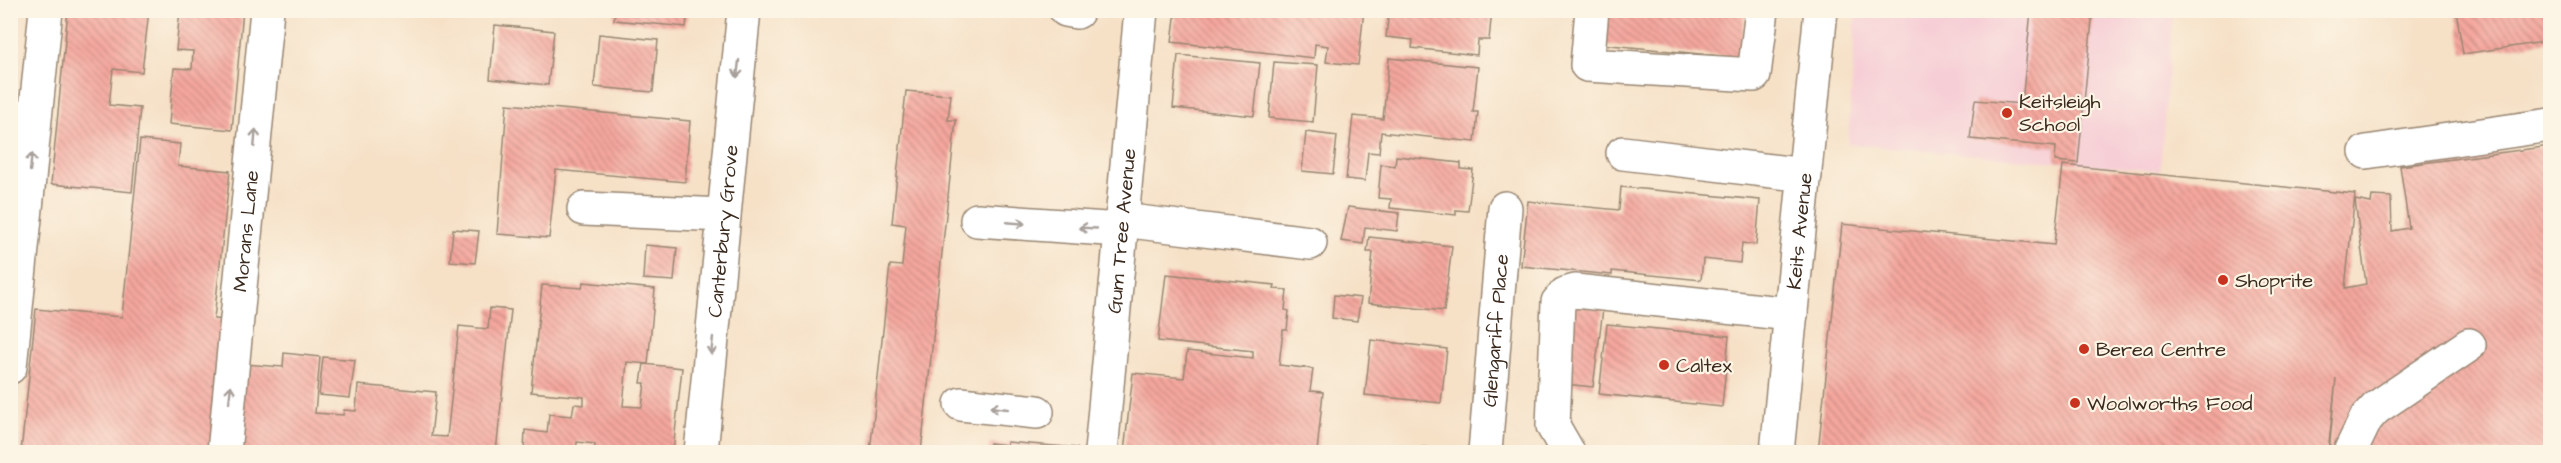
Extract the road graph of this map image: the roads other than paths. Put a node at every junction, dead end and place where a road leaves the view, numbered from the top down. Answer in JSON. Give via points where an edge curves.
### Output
{"nodes":[{"id":1,"x":46,"y":10,"type":"edge"},
{"id":2,"x":267,"y":10,"type":"edge"},
{"id":3,"x":744,"y":10,"type":"edge"},
{"id":4,"x":1141,"y":10,"type":"edge"},
{"id":5,"x":1592,"y":10,"type":"edge"},
{"id":6,"x":1762,"y":10,"type":"edge"},
{"id":7,"x":1821,"y":10,"type":"edge"},
{"id":8,"x":2550,"y":125,"type":"edge"},
{"id":9,"x":2366,"y":152,"type":"dead end"},
{"id":10,"x":1623,"y":153,"type":"dead end"},
{"id":11,"x":1805,"y":175,"type":"junction"},
{"id":12,"x":1505,"y":208,"type":"dead end"},
{"id":13,"x":584,"y":209,"type":"dead end"},
{"id":14,"x":724,"y":215,"type":"junction"},
{"id":15,"x":977,"y":220,"type":"dead end"},
{"id":16,"x":1121,"y":225,"type":"junction"},
{"id":17,"x":1310,"y":243,"type":"dead end"},
{"id":18,"x":1791,"y":314,"type":"junction"},
{"id":19,"x":2469,"y":345,"type":"dead end"},
{"id":20,"x":10,"y":367,"type":"edge"},
{"id":21,"x":961,"y":404,"type":"dead end"},
{"id":22,"x":1037,"y":412,"type":"dead end"},
{"id":23,"x":224,"y":453,"type":"edge"},
{"id":24,"x":701,"y":453,"type":"edge"},
{"id":25,"x":1101,"y":453,"type":"edge"},
{"id":26,"x":1485,"y":453,"type":"edge"},
{"id":27,"x":1568,"y":453,"type":"edge"},
{"id":28,"x":1777,"y":453,"type":"edge"},
{"id":29,"x":2350,"y":453,"type":"edge"}],
"edges":[{"from":20,"to":1,"type":"street","one_way":true},
{"from":23,"to":2,"type":"street","name":"Morans Lane","one_way":true},
{"from":3,"to":14,"type":"street","name":"Canterbury Grove","one_way":true},
{"from":4,"to":16,"type":"street","name":"Gum Tree Avenue"},
{"from":5,"to":6,"type":"street","via":[[1587,65],[1754,75]]},
{"from":7,"to":11,"type":"street","name":"Keits Avenue"},
{"from":8,"to":9,"type":"street"},
{"from":10,"to":11,"type":"street"},
{"from":11,"to":18,"type":"street","name":"Keits Avenue"},
{"from":12,"to":26,"type":"street","name":"Glengariff Place"},
{"from":13,"to":14,"type":"street"},
{"from":14,"to":24,"type":"street","name":"Canterbury Grove","one_way":true},
{"from":15,"to":16,"type":"street","via":[[1056,227]]},
{"from":16,"to":17,"type":"street"},
{"from":16,"to":25,"type":"street","name":"Gum Tree Avenue"},
{"from":18,"to":27,"type":"street","via":[[1575,291],[1565,294],[1558,302],[1553,426]]},
{"from":18,"to":28,"type":"street","name":"Keits Avenue"},
{"from":19,"to":29,"type":"street","via":[[2376,408],[2366,419]]},
{"from":22,"to":21,"type":"street","one_way":true}]}
